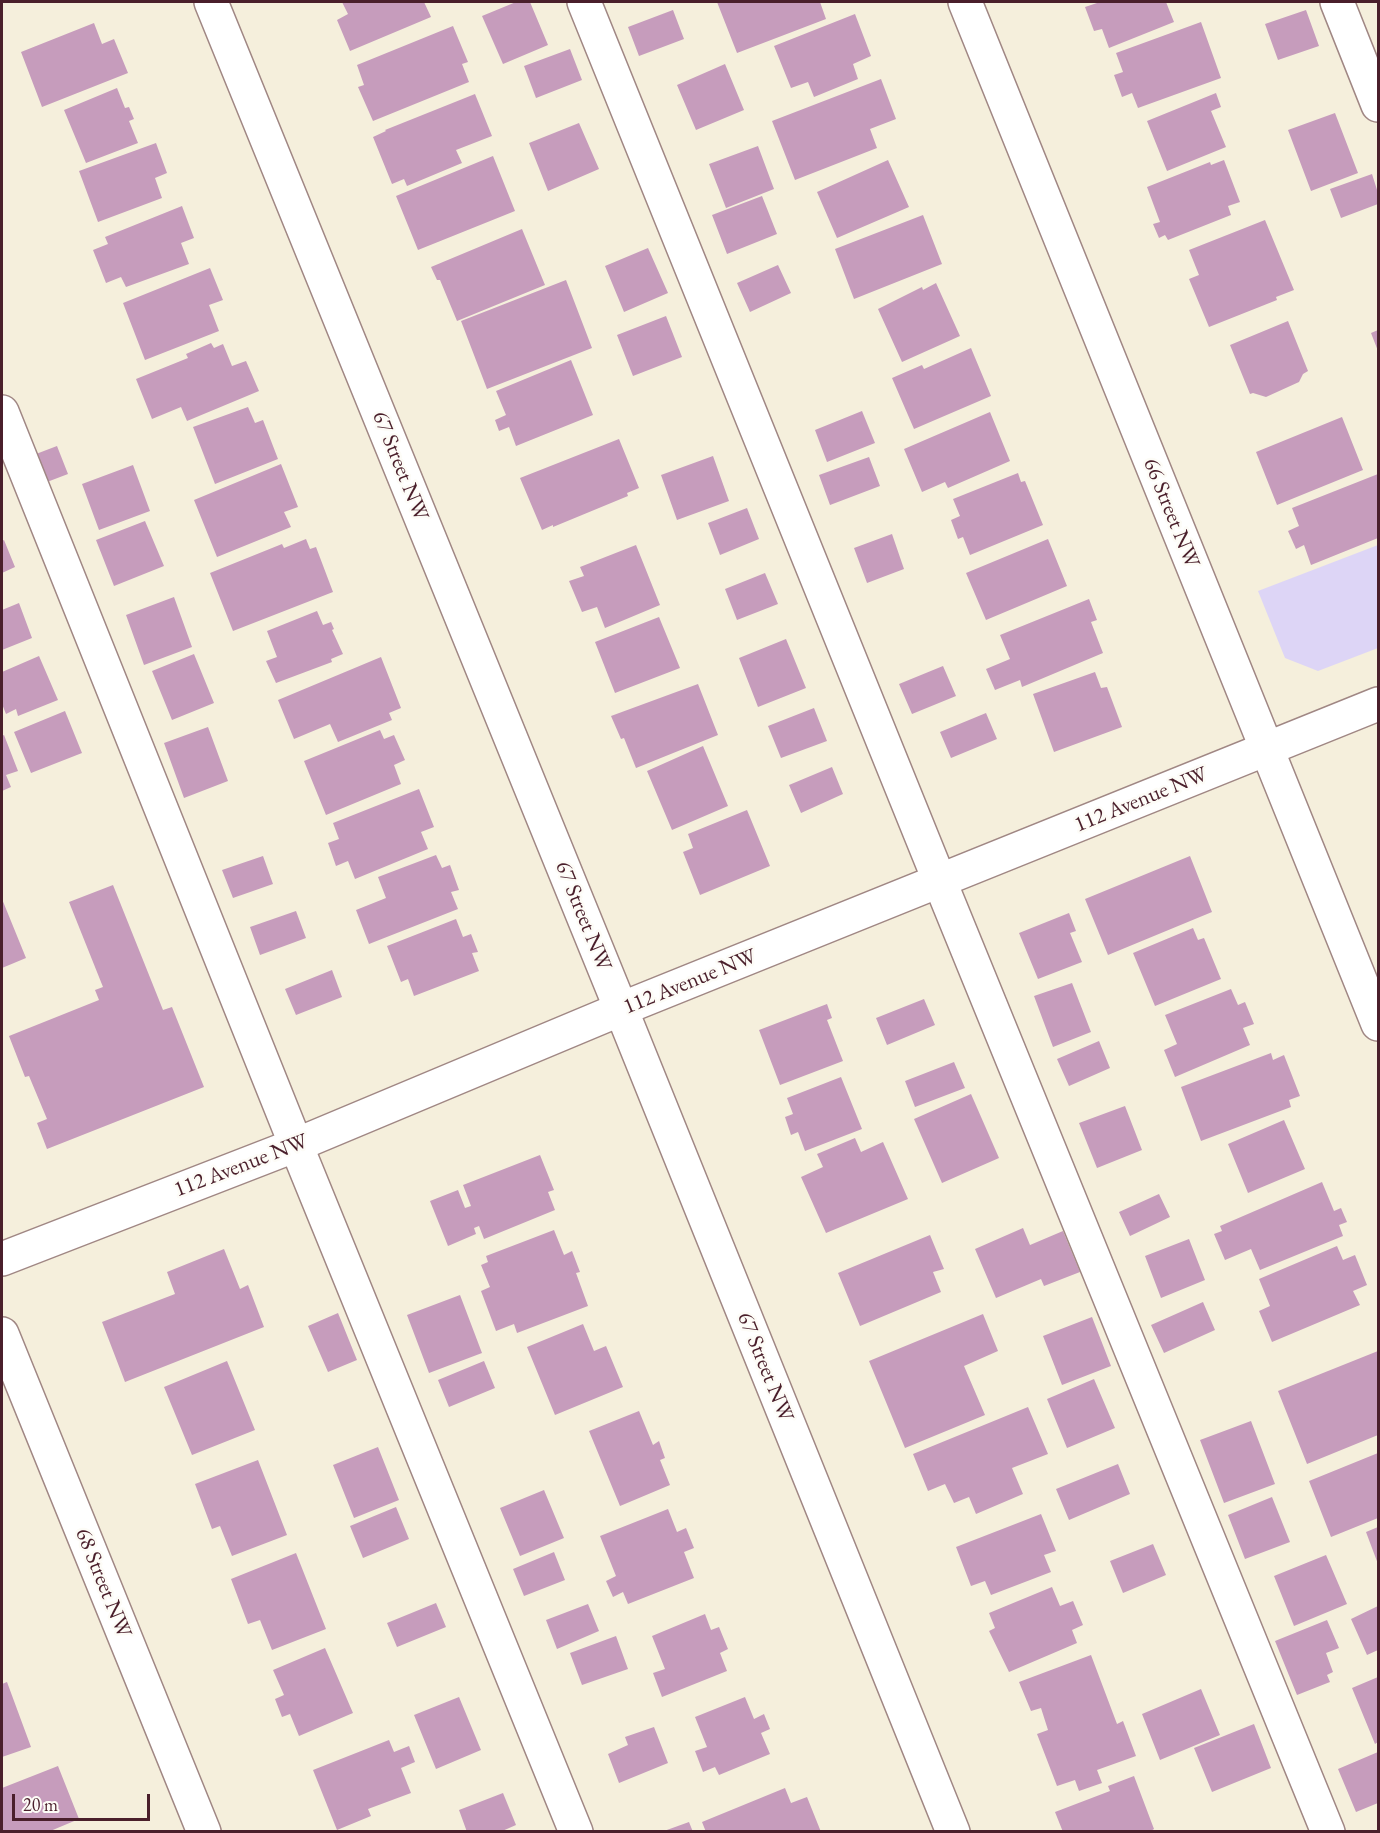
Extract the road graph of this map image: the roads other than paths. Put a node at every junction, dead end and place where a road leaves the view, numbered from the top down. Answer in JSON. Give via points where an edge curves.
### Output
{"nodes":[{"id":1,"x":211,"y":2,"type":"edge"},
{"id":2,"x":584,"y":2,"type":"edge"},
{"id":3,"x":965,"y":2,"type":"edge"},
{"id":4,"x":1337,"y":2,"type":"edge"},
{"id":5,"x":1378,"y":105,"type":"edge"},
{"id":6,"x":2,"y":412,"type":"edge"},
{"id":7,"x":1378,"y":704,"type":"edge"},
{"id":8,"x":1266,"y":748,"type":"junction"},
{"id":9,"x":940,"y":882,"type":"junction"},
{"id":10,"x":621,"y":1009,"type":"junction"},
{"id":11,"x":1378,"y":1024,"type":"edge"},
{"id":12,"x":296,"y":1145,"type":"junction"},
{"id":13,"x":2,"y":1259,"type":"edge"},
{"id":14,"x":2,"y":1334,"type":"edge"},
{"id":15,"x":204,"y":1832,"type":"edge"},
{"id":16,"x":576,"y":1832,"type":"edge"},
{"id":17,"x":953,"y":1832,"type":"edge"},
{"id":18,"x":1328,"y":1832,"type":"edge"}],
"edges":[{"from":1,"to":10,"type":"street","name":"67 Street NW"},
{"from":2,"to":9,"type":"street"},
{"from":3,"to":8,"type":"street","name":"66 Street NW"},
{"from":4,"to":5,"type":"street"},
{"from":6,"to":12,"type":"street"},
{"from":7,"to":8,"type":"street","name":"112 Avenue NW"},
{"from":8,"to":9,"type":"street","name":"112 Avenue NW"},
{"from":8,"to":11,"type":"street","name":"66 Street NW"},
{"from":9,"to":10,"type":"street","name":"112 Avenue NW"},
{"from":9,"to":18,"type":"street"},
{"from":10,"to":12,"type":"street","name":"112 Avenue NW"},
{"from":10,"to":17,"type":"street","name":"67 Street NW"},
{"from":12,"to":13,"type":"street","name":"112 Avenue NW"},
{"from":12,"to":16,"type":"street"},
{"from":14,"to":15,"type":"street","name":"68 Street NW"}]}
